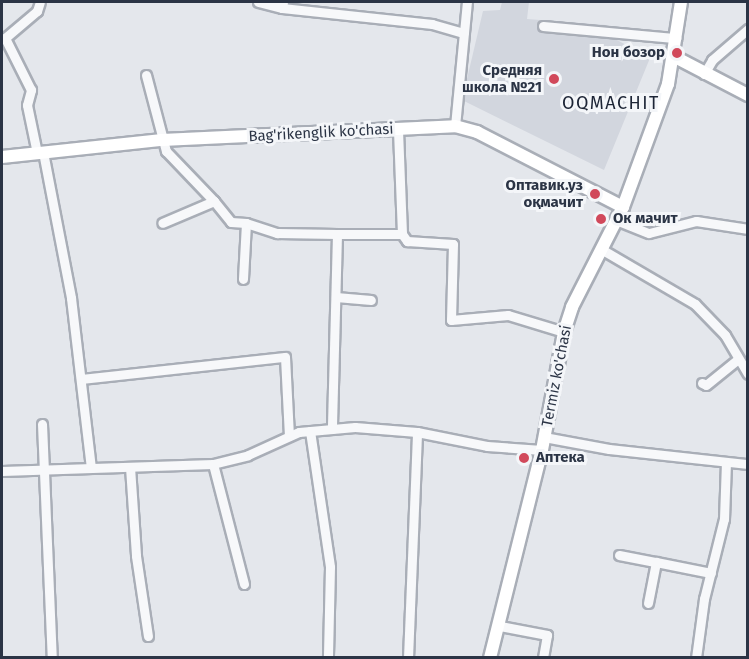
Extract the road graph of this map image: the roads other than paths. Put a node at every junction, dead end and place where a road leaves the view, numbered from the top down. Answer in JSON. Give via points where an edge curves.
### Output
{"nodes":[{"id":1,"x":40,"y":2,"type":"edge"},
{"id":2,"x":258,"y":2,"type":"edge"},
{"id":3,"x":467,"y":2,"type":"edge"},
{"id":4,"x":681,"y":2,"type":"edge"},
{"id":5,"x":283,"y":5,"type":"edge"},
{"id":6,"x":543,"y":26,"type":"dead end"},
{"id":7,"x":747,"y":29,"type":"edge"},
{"id":8,"x":464,"y":33,"type":"junction"},
{"id":9,"x":676,"y":38,"type":"junction"},
{"id":10,"x":3,"y":40,"type":"edge"},
{"id":11,"x":673,"y":56,"type":"junction"},
{"id":12,"x":704,"y":74,"type":"junction"},
{"id":13,"x":146,"y":75,"type":"dead end"},
{"id":14,"x":747,"y":95,"type":"edge"},
{"id":15,"x":455,"y":126,"type":"junction"},
{"id":16,"x":398,"y":129,"type":"junction"},
{"id":17,"x":162,"y":140,"type":"junction"},
{"id":18,"x":40,"y":152,"type":"junction"},
{"id":19,"x":2,"y":157,"type":"edge"},
{"id":20,"x":214,"y":201,"type":"junction"},
{"id":21,"x":623,"y":207,"type":"junction"},
{"id":22,"x":616,"y":220,"type":"junction"},
{"id":23,"x":246,"y":223,"type":"junction"},
{"id":24,"x":162,"y":224,"type":"dead end"},
{"id":25,"x":747,"y":229,"type":"edge"},
{"id":26,"x":337,"y":234,"type":"junction"},
{"id":27,"x":402,"y":234,"type":"junction"},
{"id":28,"x":601,"y":249,"type":"junction"},
{"id":29,"x":243,"y":279,"type":"dead end"},
{"id":30,"x":336,"y":297,"type":"junction"},
{"id":31,"x":371,"y":300,"type":"dead end"},
{"id":32,"x":564,"y":332,"type":"junction"},
{"id":33,"x":738,"y":359,"type":"junction"},
{"id":34,"x":747,"y":374,"type":"edge"},
{"id":35,"x":81,"y":379,"type":"junction"},
{"id":36,"x":702,"y":383,"type":"dead end"},
{"id":37,"x":42,"y":424,"type":"dead end"},
{"id":38,"x":332,"y":429,"type":"junction"},
{"id":39,"x":310,"y":431,"type":"junction"},
{"id":40,"x":417,"y":432,"type":"junction"},
{"id":41,"x":289,"y":436,"type":"junction"},
{"id":42,"x":544,"y":437,"type":"junction"},
{"id":43,"x":542,"y":450,"type":"junction"},
{"id":44,"x":726,"y":463,"type":"junction"},
{"id":45,"x":213,"y":464,"type":"junction"},
{"id":46,"x":747,"y":464,"type":"edge"},
{"id":47,"x":130,"y":467,"type":"junction"},
{"id":48,"x":91,"y":468,"type":"junction"},
{"id":49,"x":2,"y":471,"type":"edge"},
{"id":50,"x":44,"y":471,"type":"junction"},
{"id":51,"x":618,"y":555,"type":"dead end"},
{"id":52,"x":656,"y":562,"type":"junction"},
{"id":53,"x":711,"y":573,"type":"junction"},
{"id":54,"x":244,"y":584,"type":"dead end"},
{"id":55,"x":648,"y":603,"type":"dead end"},
{"id":56,"x":500,"y":626,"type":"junction"},
{"id":57,"x":148,"y":636,"type":"dead end"},
{"id":58,"x":52,"y":657,"type":"edge"},
{"id":59,"x":328,"y":657,"type":"edge"},
{"id":60,"x":408,"y":657,"type":"edge"},
{"id":61,"x":490,"y":657,"type":"edge"},
{"id":62,"x":543,"y":657,"type":"edge"},
{"id":63,"x":696,"y":657,"type":"edge"}],
"edges":[{"from":1,"to":10,"type":"street","via":[[37,10],[6,33]]},
{"from":2,"to":5,"type":"street"},
{"from":3,"to":8,"type":"street"},
{"from":4,"to":9,"type":"main road","name":"Termiz ko'chasi"},
{"from":5,"to":8,"type":"street","via":[[432,24]]},
{"from":6,"to":9,"type":"street"},
{"from":7,"to":12,"type":"street","via":[[712,60]]},
{"from":8,"to":15,"type":"street"},
{"from":9,"to":11,"type":"main road","name":"Termiz ko'chasi"},
{"from":10,"to":18,"type":"street","via":[[31,90],[27,105]]},
{"from":11,"to":12,"type":"main road"},
{"from":11,"to":21,"type":"main road","name":"Termiz ko'chasi","via":[[668,84]]},
{"from":12,"to":14,"type":"main road"},
{"from":13,"to":17,"type":"street"},
{"from":15,"to":16,"type":"main road","name":"Bag'rikenglik ko'chasi"},
{"from":15,"to":21,"type":"main road","name":"Bag'rikenglik ko'chasi","via":[[477,132]]},
{"from":16,"to":17,"type":"main road","name":"Bag'rikenglik ko'chasi"},
{"from":16,"to":27,"type":"street"},
{"from":17,"to":18,"type":"main road","name":"Bag'rikenglik ko'chasi"},
{"from":17,"to":20,"type":"street","via":[[166,151]]},
{"from":18,"to":19,"type":"main road","name":"Bag'rikenglik ko'chasi"},
{"from":18,"to":35,"type":"street","via":[[71,298]]},
{"from":20,"to":23,"type":"street","via":[[231,222]]},
{"from":20,"to":24,"type":"street"},
{"from":21,"to":22,"type":"main road","name":"Termiz ko'chasi"},
{"from":22,"to":25,"type":"street","via":[[650,233],[696,221]]},
{"from":22,"to":28,"type":"main road","name":"Termiz ko'chasi"},
{"from":23,"to":26,"type":"street","via":[[277,233]]},
{"from":23,"to":29,"type":"street"},
{"from":26,"to":27,"type":"street"},
{"from":26,"to":30,"type":"street"},
{"from":27,"to":32,"type":"street","via":[[407,241],[453,244],[451,320],[508,315]]},
{"from":28,"to":32,"type":"main road","name":"Termiz ko'chasi"},
{"from":28,"to":33,"type":"street","via":[[695,304],[725,335]]},
{"from":30,"to":31,"type":"street"},
{"from":30,"to":38,"type":"street"},
{"from":32,"to":42,"type":"main road","name":"Termiz ko'chasi"},
{"from":33,"to":34,"type":"street"},
{"from":33,"to":36,"type":"street","via":[[706,385]]},
{"from":35,"to":41,"type":"street","via":[[285,357]]},
{"from":35,"to":48,"type":"street"},
{"from":37,"to":50,"type":"street"},
{"from":38,"to":39,"type":"street"},
{"from":38,"to":40,"type":"street"},
{"from":39,"to":41,"type":"street"},
{"from":39,"to":59,"type":"street","via":[[330,567]]},
{"from":40,"to":43,"type":"street","via":[[488,446]]},
{"from":40,"to":60,"type":"street"},
{"from":41,"to":45,"type":"street","via":[[248,455]]},
{"from":42,"to":43,"type":"main road","name":"Termiz ko'chasi"},
{"from":42,"to":44,"type":"street"},
{"from":43,"to":56,"type":"main road","name":"Termiz ko'chasi"},
{"from":44,"to":46,"type":"street"},
{"from":44,"to":53,"type":"street","via":[[724,519]]},
{"from":45,"to":47,"type":"street"},
{"from":45,"to":54,"type":"street"},
{"from":47,"to":48,"type":"street"},
{"from":47,"to":57,"type":"street"},
{"from":48,"to":50,"type":"street"},
{"from":49,"to":50,"type":"street"},
{"from":50,"to":58,"type":"street"},
{"from":51,"to":52,"type":"street"},
{"from":52,"to":53,"type":"street"},
{"from":52,"to":55,"type":"street"},
{"from":53,"to":63,"type":"street"},
{"from":56,"to":61,"type":"main road","name":"Termiz ko'chasi"},
{"from":56,"to":62,"type":"street","via":[[547,635]]}]}
